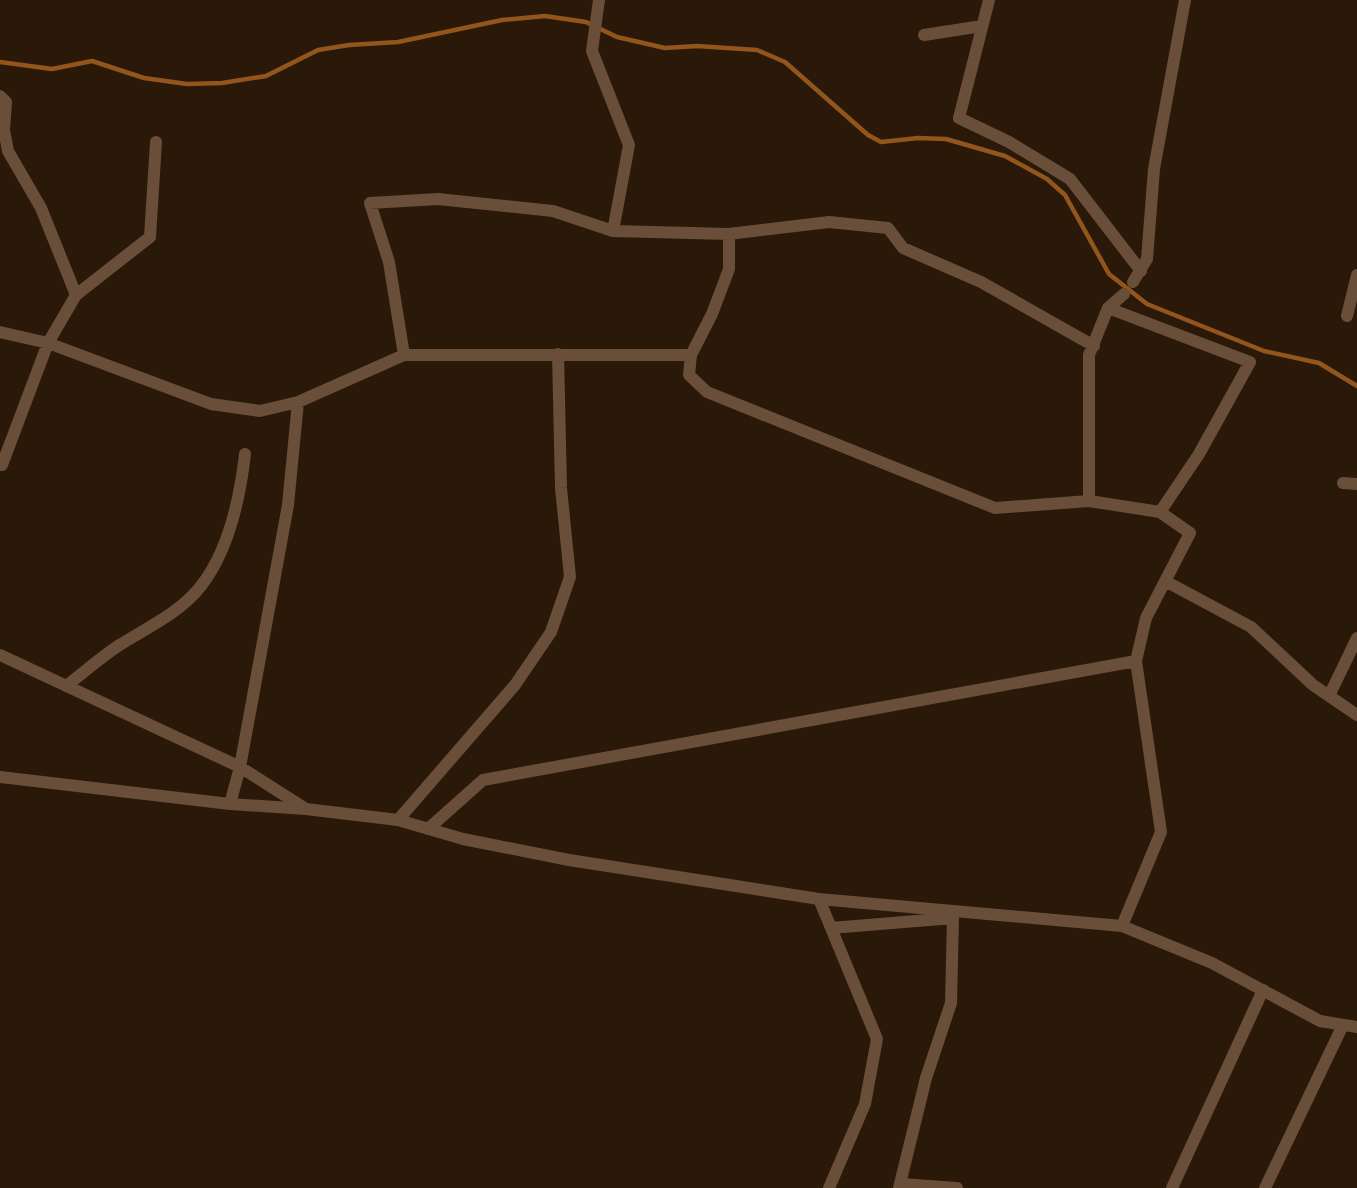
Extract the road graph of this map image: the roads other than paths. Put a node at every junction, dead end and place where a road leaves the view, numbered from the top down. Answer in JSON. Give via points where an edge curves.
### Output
{"nodes":[{"id":1,"x":599,"y":0,"type":"edge"},
{"id":2,"x":989,"y":0,"type":"edge"},
{"id":3,"x":1186,"y":0,"type":"edge"},
{"id":4,"x":982,"y":26,"type":"junction"},
{"id":5,"x":924,"y":35,"type":"dead end"},
{"id":6,"x":0,"y":96,"type":"edge"},
{"id":7,"x":156,"y":142,"type":"dead end"},
{"id":8,"x":613,"y":231,"type":"junction"},
{"id":9,"x":729,"y":234,"type":"junction"},
{"id":10,"x":1357,"y":275,"type":"edge"},
{"id":11,"x":1124,"y":294,"type":"dead end"},
{"id":12,"x":76,"y":295,"type":"junction"},
{"id":13,"x":1108,"y":308,"type":"junction"},
{"id":14,"x":1347,"y":316,"type":"dead end"},
{"id":15,"x":0,"y":332,"type":"edge"},
{"id":16,"x":48,"y":343,"type":"junction"},
{"id":17,"x":1094,"y":346,"type":"junction"},
{"id":18,"x":558,"y":354,"type":"junction"},
{"id":19,"x":404,"y":355,"type":"junction"},
{"id":20,"x":691,"y":355,"type":"junction"},
{"id":21,"x":298,"y":402,"type":"junction"},
{"id":22,"x":245,"y":454,"type":"dead end"},
{"id":23,"x":1,"y":468,"type":"edge"},
{"id":24,"x":1343,"y":483,"type":"dead end"},
{"id":25,"x":1357,"y":484,"type":"edge"},
{"id":26,"x":1089,"y":501,"type":"junction"},
{"id":27,"x":1160,"y":512,"type":"junction"},
{"id":28,"x":1165,"y":581,"type":"junction"},
{"id":29,"x":1357,"y":638,"type":"edge"},
{"id":30,"x":0,"y":655,"type":"edge"},
{"id":31,"x":1136,"y":661,"type":"junction"},
{"id":32,"x":66,"y":686,"type":"junction"},
{"id":33,"x":1329,"y":696,"type":"junction"},
{"id":34,"x":1357,"y":715,"type":"edge"},
{"id":35,"x":240,"y":767,"type":"junction"},
{"id":36,"x":0,"y":777,"type":"edge"},
{"id":37,"x":230,"y":804,"type":"junction"},
{"id":38,"x":306,"y":809,"type":"junction"},
{"id":39,"x":398,"y":820,"type":"junction"},
{"id":40,"x":428,"y":829,"type":"junction"},
{"id":41,"x":819,"y":899,"type":"junction"},
{"id":42,"x":1122,"y":926,"type":"junction"},
{"id":43,"x":831,"y":928,"type":"junction"},
{"id":44,"x":1263,"y":990,"type":"junction"},
{"id":45,"x":1343,"y":1025,"type":"junction"},
{"id":46,"x":1357,"y":1027,"type":"edge"},
{"id":47,"x":900,"y":1186,"type":"edge"},
{"id":48,"x":829,"y":1188,"type":"edge"},
{"id":49,"x":957,"y":1188,"type":"edge"},
{"id":50,"x":1172,"y":1188,"type":"edge"},
{"id":51,"x":1265,"y":1188,"type":"edge"}],
"edges":[{"from":1,"to":8,"type":"street","via":[[592,51],[629,145]]},
{"from":2,"to":4,"type":"street"},
{"from":3,"to":4,"type":"street","via":[[1154,169],[1147,259],[1137,277],[1070,179],[1009,142],[959,118]]},
{"from":4,"to":5,"type":"street"},
{"from":6,"to":12,"type":"street","via":[[6,102],[4,130],[8,151],[41,208]]},
{"from":7,"to":12,"type":"street","via":[[150,236]]},
{"from":8,"to":9,"type":"street"},
{"from":8,"to":19,"type":"street","via":[[553,211],[438,198],[370,203],[389,262]]},
{"from":9,"to":17,"type":"street","via":[[829,222],[888,228],[903,248],[981,282]]},
{"from":9,"to":20,"type":"street","via":[[729,269],[712,314]]},
{"from":10,"to":14,"type":"street"},
{"from":11,"to":13,"type":"street"},
{"from":12,"to":16,"type":"street"},
{"from":13,"to":17,"type":"street"},
{"from":13,"to":27,"type":"street","via":[[1250,362],[1199,454]]},
{"from":15,"to":16,"type":"street"},
{"from":16,"to":21,"type":"street","via":[[211,404],[260,411]]},
{"from":16,"to":23,"type":"street"},
{"from":17,"to":26,"type":"street","via":[[1089,355]]},
{"from":18,"to":19,"type":"street"},
{"from":18,"to":20,"type":"street"},
{"from":18,"to":39,"type":"street","via":[[561,488],[570,577],[551,632],[514,685]]},
{"from":19,"to":21,"type":"street"},
{"from":20,"to":26,"type":"street","via":[[689,374],[707,392],[995,508]]},
{"from":21,"to":35,"type":"street","via":[[288,505]]},
{"from":22,"to":32,"type":"street","via":[[228,533],[214,566],[200,587],[172,614],[116,647]]},
{"from":24,"to":25,"type":"street"},
{"from":26,"to":27,"type":"street"},
{"from":27,"to":28,"type":"street","via":[[1190,533]]},
{"from":28,"to":31,"type":"street","via":[[1146,618]]},
{"from":28,"to":33,"type":"street","via":[[1252,627]]},
{"from":29,"to":33,"type":"street"},
{"from":30,"to":32,"type":"street"},
{"from":31,"to":40,"type":"street","via":[[483,780]]},
{"from":31,"to":42,"type":"street","via":[[1161,832]]},
{"from":32,"to":35,"type":"street"},
{"from":33,"to":34,"type":"street"},
{"from":35,"to":37,"type":"street"},
{"from":35,"to":38,"type":"street"},
{"from":36,"to":37,"type":"street"},
{"from":37,"to":38,"type":"street"},
{"from":38,"to":39,"type":"street"},
{"from":39,"to":40,"type":"street"},
{"from":40,"to":41,"type":"street","via":[[569,860]]},
{"from":41,"to":42,"type":"street"},
{"from":41,"to":43,"type":"street"},
{"from":42,"to":44,"type":"street","via":[[1212,963]]},
{"from":43,"to":47,"type":"street","via":[[953,918],[952,1003],[926,1078]]},
{"from":43,"to":48,"type":"street","via":[[877,1039],[865,1104]]},
{"from":44,"to":45,"type":"street","via":[[1320,1021]]},
{"from":44,"to":50,"type":"street"},
{"from":45,"to":46,"type":"street"},
{"from":45,"to":51,"type":"street"},
{"from":47,"to":49,"type":"street"}]}
